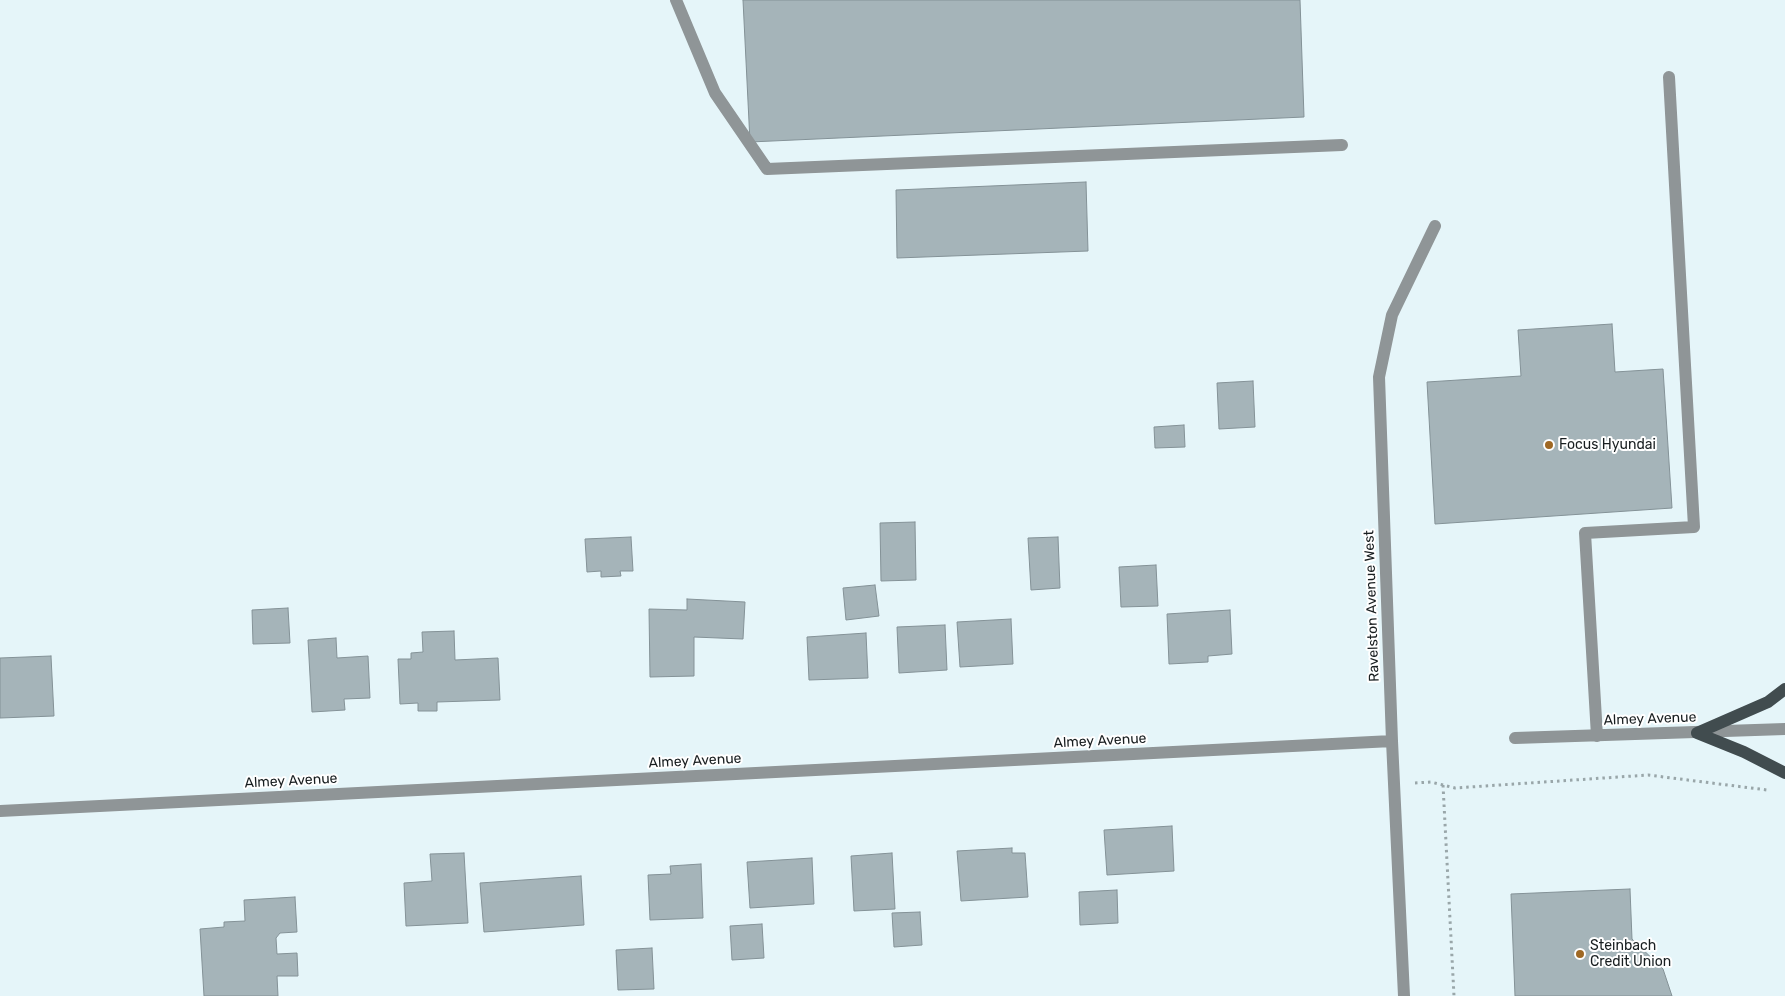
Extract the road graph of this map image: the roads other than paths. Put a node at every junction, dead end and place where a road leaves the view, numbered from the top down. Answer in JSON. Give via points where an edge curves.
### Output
{"nodes":[{"id":1,"x":676,"y":0,"type":"edge"},
{"id":2,"x":1669,"y":77,"type":"dead end"},
{"id":3,"x":1342,"y":145,"type":"dead end"},
{"id":4,"x":1435,"y":226,"type":"dead end"},
{"id":5,"x":1785,"y":689,"type":"edge"},
{"id":6,"x":1785,"y":729,"type":"edge"},
{"id":7,"x":1697,"y":733,"type":"junction"},
{"id":8,"x":1597,"y":736,"type":"junction"},
{"id":9,"x":1515,"y":738,"type":"dead end"},
{"id":10,"x":1392,"y":741,"type":"junction"},
{"id":11,"x":1785,"y":773,"type":"edge"},
{"id":12,"x":0,"y":811,"type":"edge"},
{"id":13,"x":1404,"y":996,"type":"edge"}],
"edges":[{"from":1,"to":3,"type":"street","via":[[715,93],[766,169]]},
{"from":2,"to":8,"type":"street","via":[[1694,527],[1585,534]]},
{"from":4,"to":10,"type":"street","name":"Ravelston Avenue West","via":[[1392,315],[1379,377]]},
{"from":5,"to":7,"type":"main road","via":[[1768,702]]},
{"from":6,"to":7,"type":"street","name":"Almey Avenue"},
{"from":7,"to":8,"type":"street","name":"Almey Avenue"},
{"from":7,"to":11,"type":"main road"},
{"from":8,"to":9,"type":"street","name":"Almey Avenue"},
{"from":10,"to":12,"type":"street","name":"Almey Avenue"},
{"from":10,"to":13,"type":"street","name":"Ravelston Avenue West"}]}
